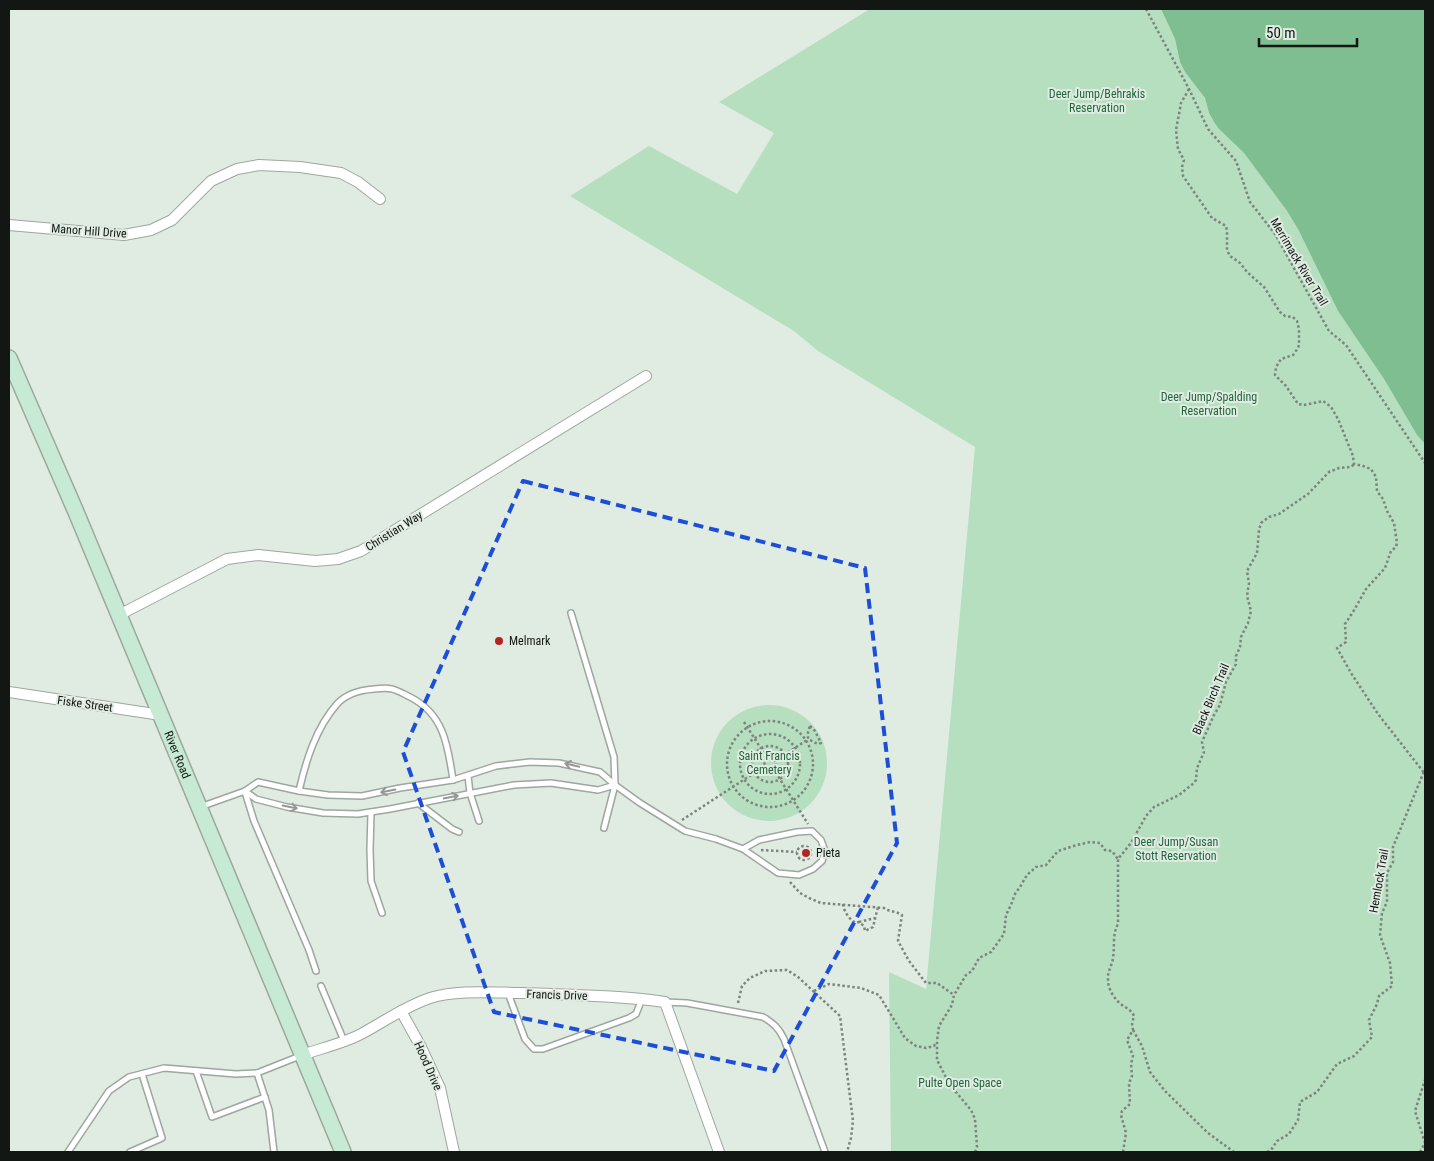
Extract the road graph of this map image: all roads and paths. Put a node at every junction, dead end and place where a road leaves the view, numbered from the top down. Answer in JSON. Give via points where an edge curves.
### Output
{"nodes":[{"id":1,"x":1146,"y":9,"type":"edge"},
{"id":2,"x":1190,"y":89,"type":"junction"},
{"id":3,"x":380,"y":199,"type":"dead end"},
{"id":4,"x":9,"y":225,"type":"edge"},
{"id":5,"x":9,"y":358,"type":"edge"},
{"id":6,"x":646,"y":376,"type":"dead end"},
{"id":7,"x":1425,"y":462,"type":"edge"},
{"id":8,"x":1354,"y":464,"type":"junction"},
{"id":9,"x":571,"y":613,"type":"dead end"},
{"id":10,"x":119,"y":615,"type":"junction"},
{"id":11,"x":9,"y":692,"type":"edge"},
{"id":12,"x":161,"y":715,"type":"junction"},
{"id":13,"x":744,"y":722,"type":"dead end"},
{"id":14,"x":747,"y":727,"type":"junction"},
{"id":15,"x":754,"y":738,"type":"junction"},
{"id":16,"x":807,"y":740,"type":"junction"},
{"id":17,"x":796,"y":747,"type":"junction"},
{"id":18,"x":760,"y":748,"type":"junction"},
{"id":19,"x":785,"y":754,"type":"junction"},
{"id":20,"x":767,"y":758,"type":"junction"},
{"id":21,"x":775,"y":761,"type":"junction"},
{"id":22,"x":765,"y":766,"type":"junction"},
{"id":23,"x":773,"y":768,"type":"junction"},
{"id":24,"x":1425,"y":769,"type":"edge"},
{"id":25,"x":754,"y":773,"type":"junction"},
{"id":26,"x":1424,"y":774,"type":"edge"},
{"id":27,"x":468,"y":776,"type":"junction"},
{"id":28,"x":779,"y":779,"type":"junction"},
{"id":29,"x":453,"y":780,"type":"junction"},
{"id":30,"x":744,"y":780,"type":"junction"},
{"id":31,"x":615,"y":785,"type":"junction"},
{"id":32,"x":733,"y":786,"type":"junction"},
{"id":33,"x":299,"y":790,"type":"junction"},
{"id":34,"x":786,"y":790,"type":"junction"},
{"id":35,"x":245,"y":791,"type":"junction"},
{"id":36,"x":470,"y":793,"type":"junction"},
{"id":37,"x":793,"y":800,"type":"junction"},
{"id":38,"x":418,"y":803,"type":"junction"},
{"id":39,"x":199,"y":807,"type":"junction"},
{"id":40,"x":371,"y":812,"type":"junction"},
{"id":41,"x":479,"y":821,"type":"dead end"},
{"id":42,"x":675,"y":825,"type":"junction"},
{"id":43,"x":604,"y":828,"type":"dead end"},
{"id":44,"x":812,"y":831,"type":"junction"},
{"id":45,"x":459,"y":832,"type":"dead end"},
{"id":46,"x":743,"y":848,"type":"junction"},
{"id":47,"x":797,"y":852,"type":"junction"},
{"id":48,"x":1118,"y":859,"type":"junction"},
{"id":49,"x":778,"y":873,"type":"junction"},
{"id":50,"x":844,"y":904,"type":"junction"},
{"id":51,"x":878,"y":907,"type":"junction"},
{"id":52,"x":382,"y":913,"type":"dead end"},
{"id":53,"x":875,"y":918,"type":"junction"},
{"id":54,"x":859,"y":922,"type":"junction"},
{"id":55,"x":316,"y":971,"type":"dead end"},
{"id":56,"x":320,"y":986,"type":"dead end"},
{"id":57,"x":814,"y":991,"type":"junction"},
{"id":58,"x":508,"y":993,"type":"junction"},
{"id":59,"x":954,"y":995,"type":"junction"},
{"id":60,"x":642,"y":999,"type":"junction"},
{"id":61,"x":664,"y":1002,"type":"junction"},
{"id":62,"x":402,"y":1011,"type":"junction"},
{"id":63,"x":735,"y":1012,"type":"junction"},
{"id":64,"x":1133,"y":1030,"type":"junction"},
{"id":65,"x":344,"y":1041,"type":"junction"},
{"id":66,"x":937,"y":1041,"type":"junction"},
{"id":67,"x":934,"y":1046,"type":"junction"},
{"id":68,"x":937,"y":1049,"type":"junction"},
{"id":69,"x":302,"y":1055,"type":"junction"},
{"id":70,"x":196,"y":1071,"type":"junction"},
{"id":71,"x":257,"y":1073,"type":"junction"},
{"id":72,"x":142,"y":1074,"type":"junction"},
{"id":73,"x":1425,"y":1080,"type":"edge"},
{"id":74,"x":265,"y":1097,"type":"junction"},
{"id":75,"x":68,"y":1152,"type":"edge"},
{"id":76,"x":130,"y":1152,"type":"edge"},
{"id":77,"x":274,"y":1152,"type":"edge"},
{"id":78,"x":343,"y":1152,"type":"edge"},
{"id":79,"x":454,"y":1152,"type":"edge"},
{"id":80,"x":719,"y":1152,"type":"edge"},
{"id":81,"x":825,"y":1152,"type":"edge"},
{"id":82,"x":847,"y":1152,"type":"edge"},
{"id":83,"x":975,"y":1152,"type":"edge"},
{"id":84,"x":1123,"y":1152,"type":"edge"},
{"id":85,"x":1234,"y":1152,"type":"edge"},
{"id":86,"x":1267,"y":1152,"type":"edge"},
{"id":87,"x":1420,"y":1152,"type":"edge"}],
"edges":[{"from":1,"to":2,"type":"path","name":"Merrimack River Trail"},
{"from":2,"to":7,"type":"path","name":"Merrimack River Trail","via":[[1208,129],[1236,161],[1250,202],[1275,234],[1329,330],[1346,345]]},
{"from":2,"to":8,"type":"path","via":[[1181,103],[1176,130],[1178,149],[1184,160],[1184,180],[1212,218],[1226,226],[1230,256],[1263,286],[1284,316],[1297,321],[1298,348],[1293,355],[1281,359],[1275,375],[1298,404],[1323,402],[1331,406]]},
{"from":3,"to":4,"type":"street","name":"Manor Hill Drive","via":[[341,173],[259,165],[237,169],[211,181],[172,220],[151,230],[124,235]]},
{"from":5,"to":10,"type":"main road","name":"River Road"},
{"from":6,"to":10,"type":"street","name":"Christian Way","via":[[361,551],[338,559],[258,555],[228,558]]},
{"from":8,"to":26,"type":"path","via":[[1371,469],[1376,477],[1377,491],[1394,523],[1397,544],[1385,568],[1366,588],[1345,624],[1346,642],[1337,648],[1378,714]]},
{"from":8,"to":48,"type":"path","name":"Black Birch Trail","via":[[1329,472],[1308,494],[1261,523],[1257,553],[1247,571],[1251,611],[1248,623],[1241,637],[1236,664],[1202,742],[1204,752],[1196,780],[1179,795],[1154,806]]},
{"from":9,"to":31,"type":"lane","via":[[614,758]]},
{"from":10,"to":12,"type":"main road","name":"River Road"},
{"from":11,"to":12,"type":"street","name":"Fiske Street"},
{"from":12,"to":39,"type":"main road","name":"River Road"},
{"from":13,"to":14,"type":"path"},
{"from":14,"to":15,"type":"path"},
{"from":14,"to":16,"type":"path","via":[[763,721],[780,722]]},
{"from":14,"to":32,"type":"path","via":[[735,739],[728,754],[728,771]]},
{"from":15,"to":17,"type":"path","via":[[775,733]]},
{"from":15,"to":18,"type":"path"},
{"from":15,"to":30,"type":"path","via":[[743,748],[740,759]]},
{"from":16,"to":16,"type":"path","via":[[818,744],[821,743],[810,726]]},
{"from":16,"to":17,"type":"path"},
{"from":16,"to":37,"type":"path","via":[[813,762],[812,772],[802,792]]},
{"from":17,"to":19,"type":"path"},
{"from":17,"to":34,"type":"path","via":[[799,773]]},
{"from":18,"to":19,"type":"path","via":[[773,746]]},
{"from":18,"to":20,"type":"path"},
{"from":18,"to":25,"type":"path","via":[[752,761]]},
{"from":19,"to":21,"type":"path"},
{"from":19,"to":28,"type":"path","via":[[787,768]]},
{"from":20,"to":21,"type":"path"},
{"from":20,"to":22,"type":"path"},
{"from":21,"to":23,"type":"path"},
{"from":22,"to":23,"type":"path"},
{"from":22,"to":25,"type":"path"},
{"from":23,"to":28,"type":"path"},
{"from":24,"to":26,"type":"path"},
{"from":25,"to":28,"type":"path","via":[[764,781]]},
{"from":25,"to":30,"type":"path"},
{"from":26,"to":86,"type":"path","name":"Hemlock Trail","via":[[1394,847],[1393,862],[1387,873],[1380,935],[1390,964],[1392,986],[1379,996],[1368,1020],[1372,1037],[1354,1056],[1337,1064],[1317,1092],[1300,1102],[1298,1120],[1289,1134]]},
{"from":27,"to":29,"type":"lane"},
{"from":31,"to":27,"type":"lane","one_way":true,"via":[[600,772],[559,763],[496,766]]},
{"from":27,"to":36,"type":"lane"},
{"from":28,"to":34,"type":"path"},
{"from":29,"to":33,"type":"lane","one_way":true,"via":[[362,796]]},
{"from":29,"to":33,"type":"lane","via":[[443,730],[434,715],[422,703],[391,688],[369,689],[351,694],[338,703],[322,725],[305,764]]},
{"from":30,"to":32,"type":"path"},
{"from":30,"to":34,"type":"path","via":[[761,793]]},
{"from":31,"to":36,"type":"lane","via":[[598,790],[551,783],[514,784]]},
{"from":31,"to":42,"type":"lane"},
{"from":31,"to":43,"type":"lane"},
{"from":32,"to":37,"type":"path","via":[[745,799],[761,806],[778,806]]},
{"from":32,"to":42,"type":"path"},
{"from":33,"to":35,"type":"lane","via":[[258,782]]},
{"from":34,"to":37,"type":"path"},
{"from":35,"to":39,"type":"lane"},
{"from":35,"to":40,"type":"lane","one_way":true,"via":[[256,799],[287,807],[323,813]]},
{"from":35,"to":55,"type":"lane","via":[[254,821]]},
{"from":38,"to":36,"type":"lane","one_way":true},
{"from":36,"to":41,"type":"lane"},
{"from":37,"to":44,"type":"path"},
{"from":38,"to":40,"type":"lane"},
{"from":38,"to":45,"type":"lane"},
{"from":39,"to":69,"type":"main road","name":"River Road"},
{"from":40,"to":52,"type":"lane","via":[[371,881]]},
{"from":42,"to":46,"type":"lane"},
{"from":44,"to":46,"type":"lane","via":[[759,840]]},
{"from":44,"to":49,"type":"lane","via":[[825,850],[822,861],[799,875]]},
{"from":46,"to":47,"type":"path"},
{"from":46,"to":49,"type":"lane"},
{"from":47,"to":47,"type":"path","via":[[802,860],[810,856],[810,849],[806,846]]},
{"from":48,"to":59,"type":"path","via":[[1100,843],[1090,842],[1058,851],[1046,865],[1036,867],[1015,894],[1006,915],[1004,934],[991,952],[977,961]]},
{"from":48,"to":64,"type":"path","via":[[1118,924],[1114,932],[1108,982],[1116,1000],[1134,1014]]},
{"from":49,"to":50,"type":"path","via":[[809,898]]},
{"from":50,"to":51,"type":"path"},
{"from":50,"to":54,"type":"path","via":[[849,918]]},
{"from":51,"to":53,"type":"path"},
{"from":51,"to":59,"type":"path","via":[[902,915],[898,941],[909,961],[926,982],[937,983]]},
{"from":53,"to":54,"type":"path"},
{"from":53,"to":54,"type":"path","via":[[873,927],[865,930]]},
{"from":56,"to":65,"type":"lane"},
{"from":57,"to":63,"type":"path","via":[[787,970],[765,971],[742,986]]},
{"from":57,"to":67,"type":"path","via":[[829,984],[860,988],[879,995],[905,1038],[916,1046]]},
{"from":57,"to":82,"type":"path","via":[[840,1016],[852,1121]]},
{"from":58,"to":60,"type":"street","name":"Francis Drive"},
{"from":58,"to":60,"type":"lane","via":[[525,1040],[534,1049],[543,1049],[629,1018],[636,1014]]},
{"from":58,"to":62,"type":"street","name":"Francis Drive","via":[[447,994]]},
{"from":59,"to":66,"type":"path","via":[[952,1005],[939,1026]]},
{"from":60,"to":61,"type":"street","name":"Francis Drive"},
{"from":61,"to":63,"type":"lane"},
{"from":61,"to":80,"type":"street"},
{"from":62,"to":65,"type":"street","name":"Francis Drive"},
{"from":62,"to":79,"type":"street","name":"Hood Drive","via":[[440,1088]]},
{"from":63,"to":81,"type":"lane","via":[[763,1018],[780,1031]]},
{"from":64,"to":84,"type":"path","via":[[1127,1040],[1133,1056],[1130,1104],[1121,1115],[1126,1133]]},
{"from":64,"to":85,"type":"path","via":[[1150,1072],[1208,1133]]},
{"from":65,"to":69,"type":"street","name":"Francis Drive"},
{"from":66,"to":67,"type":"path"},
{"from":66,"to":68,"type":"path"},
{"from":67,"to":68,"type":"path"},
{"from":68,"to":83,"type":"path","via":[[937,1060],[950,1085],[975,1119],[978,1147]]},
{"from":69,"to":71,"type":"lane"},
{"from":69,"to":78,"type":"main road","name":"River Road"},
{"from":70,"to":71,"type":"lane"},
{"from":70,"to":72,"type":"lane","via":[[164,1068]]},
{"from":70,"to":74,"type":"lane","via":[[212,1117]]},
{"from":71,"to":74,"type":"lane"},
{"from":72,"to":75,"type":"lane","via":[[129,1077],[109,1091]]},
{"from":72,"to":76,"type":"lane","via":[[162,1138]]},
{"from":73,"to":87,"type":"path","via":[[1415,1112],[1425,1143]]},
{"from":74,"to":77,"type":"lane"}]}
